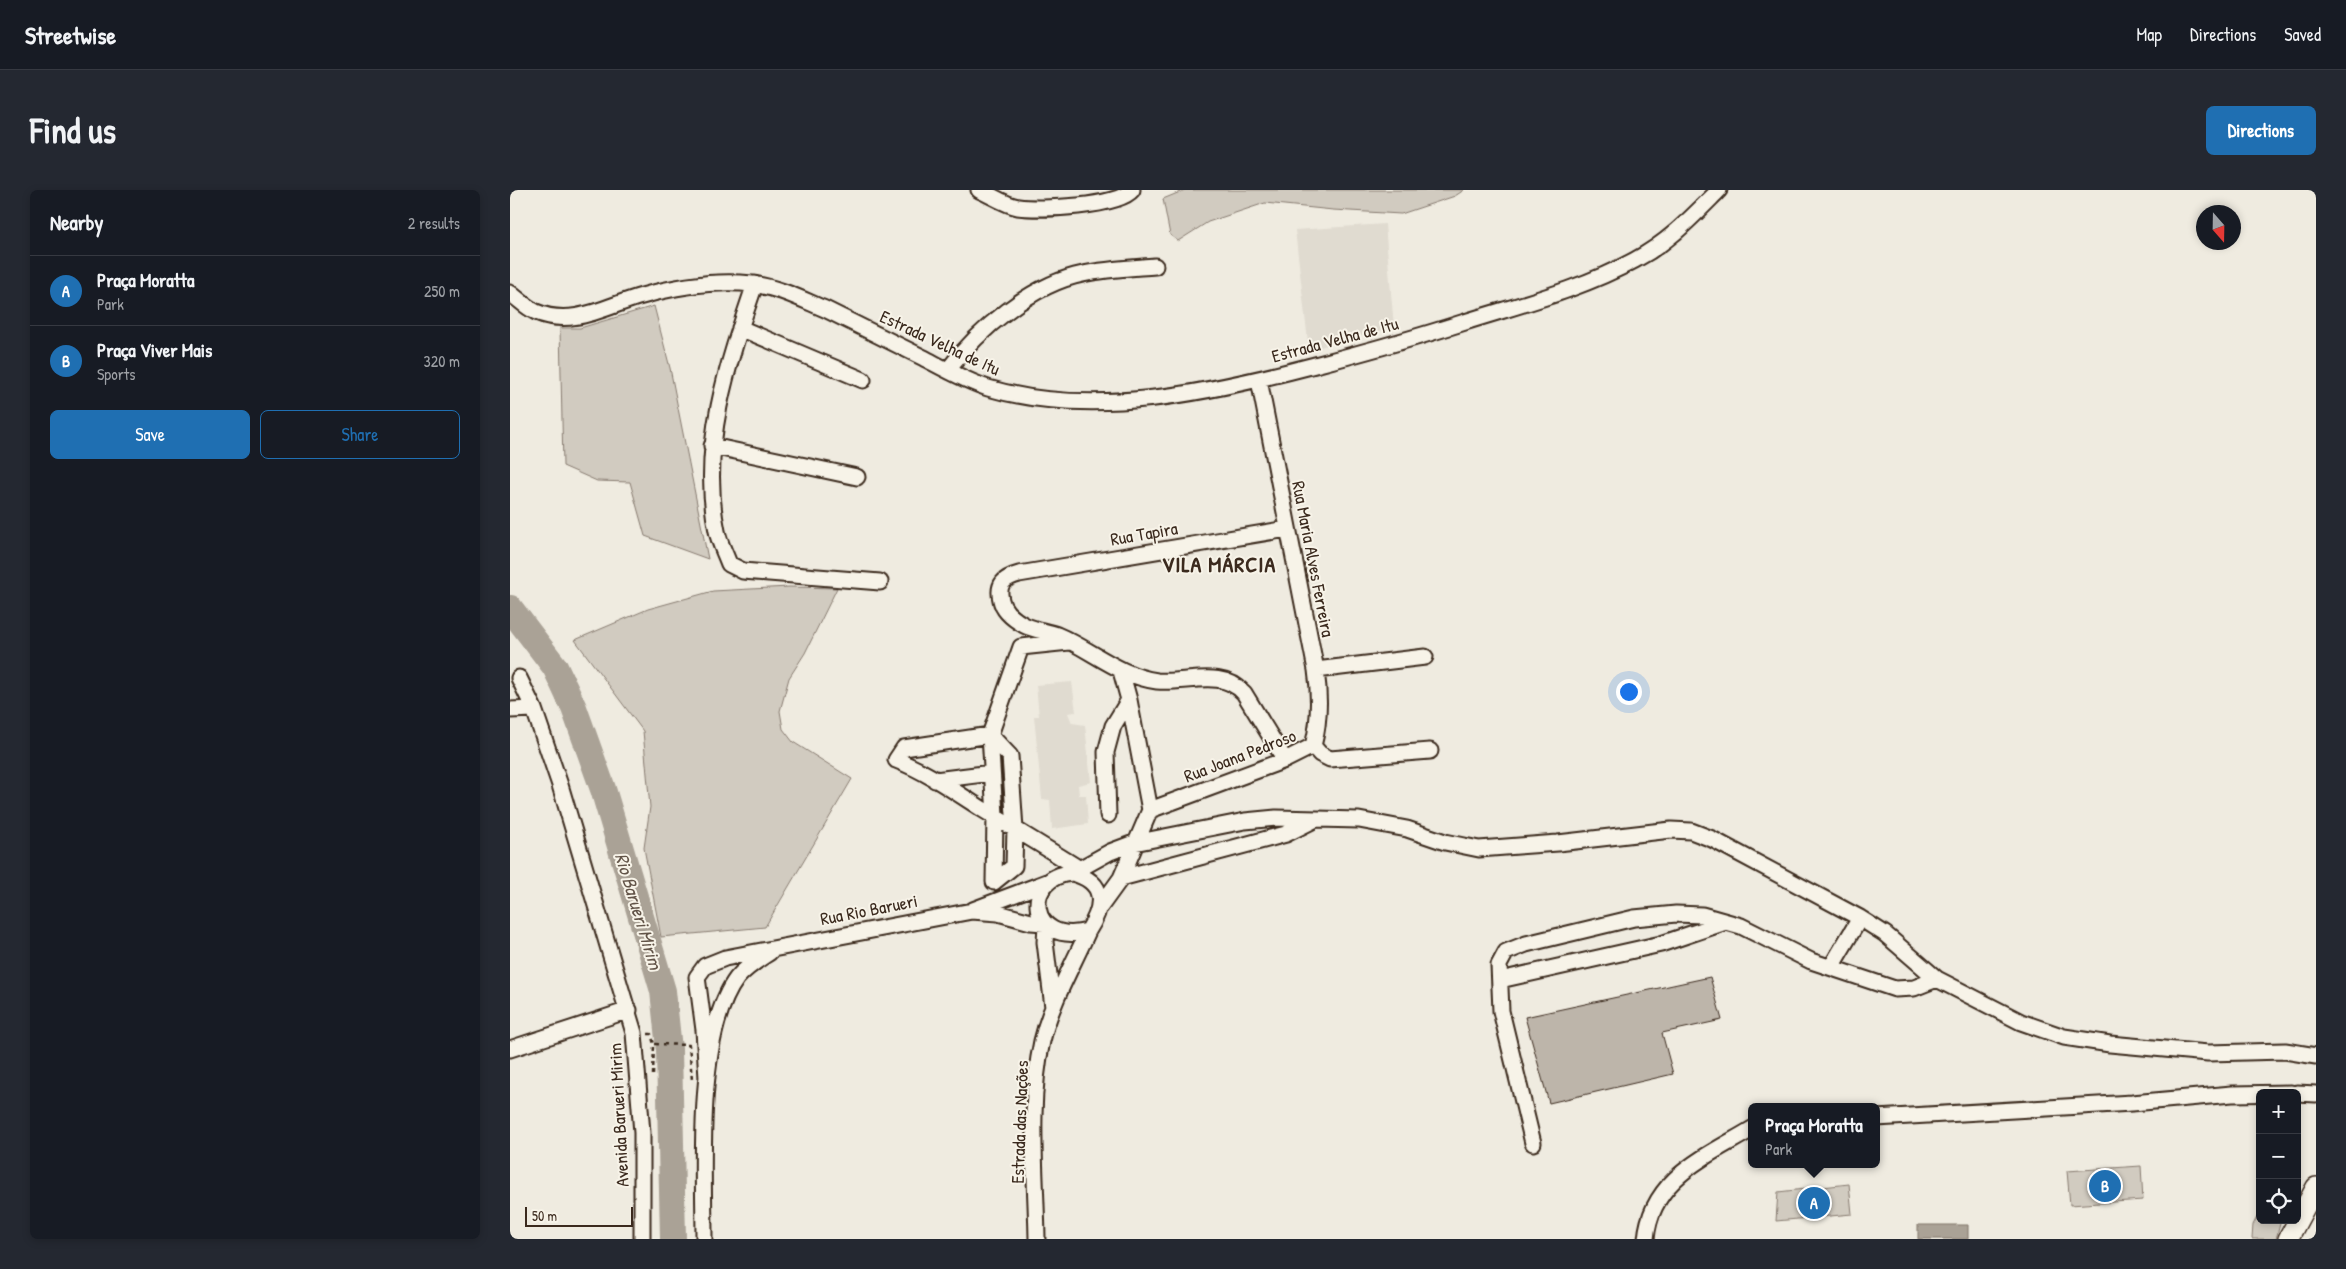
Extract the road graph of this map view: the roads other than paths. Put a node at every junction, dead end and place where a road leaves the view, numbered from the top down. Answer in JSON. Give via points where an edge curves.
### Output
{"nodes":[{"id":1,"x":978,"y":190,"type":"edge"},
{"id":2,"x":1132,"y":190,"type":"edge"},
{"id":3,"x":1719,"y":190,"type":"edge"},
{"id":4,"x":1155,"y":266,"type":"dead end"},
{"id":5,"x":755,"y":284,"type":"junction"},
{"id":6,"x":510,"y":293,"type":"edge"},
{"id":7,"x":740,"y":328,"type":"junction"},
{"id":8,"x":948,"y":370,"type":"junction"},
{"id":9,"x":863,"y":380,"type":"dead end"},
{"id":10,"x":1259,"y":380,"type":"junction"},
{"id":11,"x":712,"y":446,"type":"junction"},
{"id":12,"x":857,"y":477,"type":"dead end"},
{"id":13,"x":1287,"y":528,"type":"junction"},
{"id":14,"x":880,"y":582,"type":"dead end"},
{"id":15,"x":1069,"y":642,"type":"junction"},
{"id":16,"x":1425,"y":656,"type":"dead end"},
{"id":17,"x":1316,"y":670,"type":"junction"},
{"id":18,"x":1121,"y":671,"type":"junction"},
{"id":19,"x":519,"y":678,"type":"dead end"},
{"id":20,"x":1129,"y":700,"type":"junction"},
{"id":21,"x":534,"y":709,"type":"junction"},
{"id":22,"x":510,"y":710,"type":"edge"},
{"id":23,"x":990,"y":735,"type":"junction"},
{"id":24,"x":1313,"y":746,"type":"junction"},
{"id":25,"x":1430,"y":751,"type":"dead end"},
{"id":26,"x":1285,"y":760,"type":"junction"},
{"id":27,"x":992,"y":773,"type":"junction"},
{"id":28,"x":935,"y":780,"type":"junction"},
{"id":29,"x":1150,"y":810,"type":"junction"},
{"id":30,"x":1108,"y":815,"type":"dead end"},
{"id":31,"x":994,"y":817,"type":"junction"},
{"id":32,"x":1318,"y":819,"type":"junction"},
{"id":33,"x":1015,"y":829,"type":"junction"},
{"id":34,"x":1134,"y":843,"type":"junction"},
{"id":35,"x":1076,"y":871,"type":"junction"},
{"id":36,"x":1121,"y":878,"type":"junction"},
{"id":37,"x":1047,"y":882,"type":"junction"},
{"id":38,"x":1100,"y":907,"type":"junction"},
{"id":39,"x":972,"y":911,"type":"junction"},
{"id":40,"x":1860,"y":918,"type":"junction"},
{"id":41,"x":1726,"y":922,"type":"junction"},
{"id":42,"x":1045,"y":924,"type":"junction"},
{"id":43,"x":1088,"y":932,"type":"junction"},
{"id":44,"x":774,"y":949,"type":"junction"},
{"id":45,"x":1831,"y":967,"type":"junction"},
{"id":46,"x":1937,"y":979,"type":"junction"},
{"id":47,"x":1500,"y":980,"type":"junction"},
{"id":48,"x":1053,"y":1008,"type":"junction"},
{"id":49,"x":629,"y":1010,"type":"junction"},
{"id":50,"x":510,"y":1049,"type":"edge"},
{"id":51,"x":2316,"y":1056,"type":"edge"},
{"id":52,"x":707,"y":1078,"type":"junction"},
{"id":53,"x":2301,"y":1093,"type":"edge"},
{"id":54,"x":2256,"y":1094,"type":"edge"},
{"id":55,"x":2316,"y":1094,"type":"edge"},
{"id":56,"x":1880,"y":1118,"type":"edge"},
{"id":57,"x":1748,"y":1131,"type":"edge"},
{"id":58,"x":1533,"y":1143,"type":"dead end"},
{"id":59,"x":2316,"y":1187,"type":"edge"},
{"id":60,"x":1645,"y":1238,"type":"edge"},
{"id":61,"x":642,"y":1239,"type":"edge"},
{"id":62,"x":704,"y":1239,"type":"edge"},
{"id":63,"x":1037,"y":1239,"type":"edge"},
{"id":64,"x":2288,"y":1239,"type":"edge"}],
"edges":[{"from":1,"to":2,"type":"street","via":[[1017,207],[1069,208],[1120,198]]},
{"from":3,"to":10,"type":"street","name":"Estrada Velha de Itu","via":[[1690,222],[1662,244],[1633,262],[1570,289],[1402,342]]},
{"from":4,"to":8,"type":"street","via":[[1081,274],[1041,290],[1001,316],[968,344]]},
{"from":5,"to":6,"type":"street","name":"Estrada Velha de Itu","via":[[723,282],[693,285],[642,296],[592,314],[570,317],[535,312]]},
{"from":5,"to":7,"type":"street"},
{"from":5,"to":8,"type":"street","name":"Estrada Velha de Itu","via":[[791,294]]},
{"from":7,"to":9,"type":"street"},
{"from":7,"to":11,"type":"street","via":[[720,400]]},
{"from":8,"to":10,"type":"street","name":"Estrada Velha de Itu","via":[[987,388],[1040,399],[1127,400],[1175,396]]},
{"from":10,"to":13,"type":"street","name":"Rua Maria Alves Ferreira"},
{"from":11,"to":12,"type":"street"},
{"from":11,"to":14,"type":"street","via":[[712,497],[717,533],[729,564],[744,571]]},
{"from":13,"to":15,"type":"street","name":"Rua Tapira","via":[[1008,577],[1001,583],[1000,594],[1007,612],[1025,625]]},
{"from":13,"to":17,"type":"street","name":"Rua Maria Alves Ferreira"},
{"from":15,"to":18,"type":"street"},
{"from":15,"to":23,"type":"street","via":[[1021,647]]},
{"from":16,"to":17,"type":"street"},
{"from":17,"to":24,"type":"street","name":"Rua Maria Alves Ferreira","via":[[1320,703],[1319,726]]},
{"from":18,"to":20,"type":"street"},
{"from":18,"to":26,"type":"street","via":[[1157,681],[1226,679],[1235,683]]},
{"from":19,"to":21,"type":"street","name":"Avenida Barueri Mirim"},
{"from":20,"to":29,"type":"street"},
{"from":20,"to":30,"type":"street","via":[[1113,726],[1106,752]]},
{"from":21,"to":22,"type":"street"},
{"from":21,"to":49,"type":"street","name":"Avenida Barueri Mirim"},
{"from":23,"to":27,"type":"street"},
{"from":23,"to":28,"type":"street","via":[[904,748],[896,760]]},
{"from":23,"to":33,"type":"street","via":[[1010,756]]},
{"from":24,"to":25,"type":"street","name":"Rua Joana Pedroso","via":[[1330,759]]},
{"from":24,"to":26,"type":"street","name":"Rua Joana Pedroso"},
{"from":26,"to":29,"type":"street","name":"Rua Joana Pedroso"},
{"from":27,"to":28,"type":"street"},
{"from":27,"to":31,"type":"street"},
{"from":28,"to":31,"type":"street"},
{"from":29,"to":34,"type":"street"},
{"from":31,"to":33,"type":"street"},
{"from":31,"to":33,"type":"street","via":[[994,882],[1014,866]]},
{"from":32,"to":34,"type":"street","via":[[1245,821]]},
{"from":32,"to":36,"type":"street","via":[[1286,834]]},
{"from":32,"to":40,"type":"street","via":[[1359,820],[1407,829],[1479,849],[1558,844],[1672,830],[1692,831]]},
{"from":33,"to":35,"type":"street"},
{"from":34,"to":35,"type":"street"},
{"from":34,"to":36,"type":"street"},
{"from":35,"to":37,"type":"street","via":[[1055,876]]},
{"from":35,"to":38,"type":"street","via":[[1096,888]]},
{"from":36,"to":38,"type":"street"},
{"from":37,"to":39,"type":"street","name":"Rua Rio Barueri"},
{"from":37,"to":42,"type":"street","via":[[1038,906]]},
{"from":38,"to":43,"type":"street","via":[[1098,917]]},
{"from":39,"to":42,"type":"street","name":"Rua Rio Barueri","via":[[998,913]]},
{"from":39,"to":44,"type":"street","name":"Rua Rio Barueri"},
{"from":40,"to":45,"type":"street"},
{"from":40,"to":46,"type":"street","via":[[1885,934]]},
{"from":41,"to":45,"type":"street"},
{"from":41,"to":47,"type":"street","via":[[1661,944]]},
{"from":41,"to":47,"type":"street","via":[[1702,915],[1634,918],[1526,944],[1506,952],[1499,965]]},
{"from":42,"to":43,"type":"street","via":[[1064,935]]},
{"from":42,"to":48,"type":"street","name":"Estrada das Nações"},
{"from":43,"to":48,"type":"street","name":"Estrada das Nações"},
{"from":44,"to":52,"type":"street","via":[[747,968],[731,988],[714,1034]]},
{"from":44,"to":52,"type":"street","via":[[725,958],[705,966],[696,977]]},
{"from":45,"to":46,"type":"street","via":[[1895,989],[1914,988]]},
{"from":46,"to":51,"type":"street","via":[[2021,1022],[2064,1037],[2208,1053],[2285,1051]]},
{"from":47,"to":58,"type":"street","via":[[1501,1010]]},
{"from":48,"to":63,"type":"street","name":"Estrada das Nações","via":[[1042,1040],[1036,1087]]},
{"from":49,"to":50,"type":"street"},
{"from":49,"to":61,"type":"street","name":"Avenida Barueri Mirim","via":[[639,1071]]},
{"from":52,"to":62,"type":"street"},
{"from":53,"to":55,"type":"street"},
{"from":54,"to":56,"type":"street"},
{"from":57,"to":60,"type":"street","via":[[1700,1158],[1676,1177],[1663,1191],[1651,1213]]},
{"from":59,"to":64,"type":"main road"}]}
